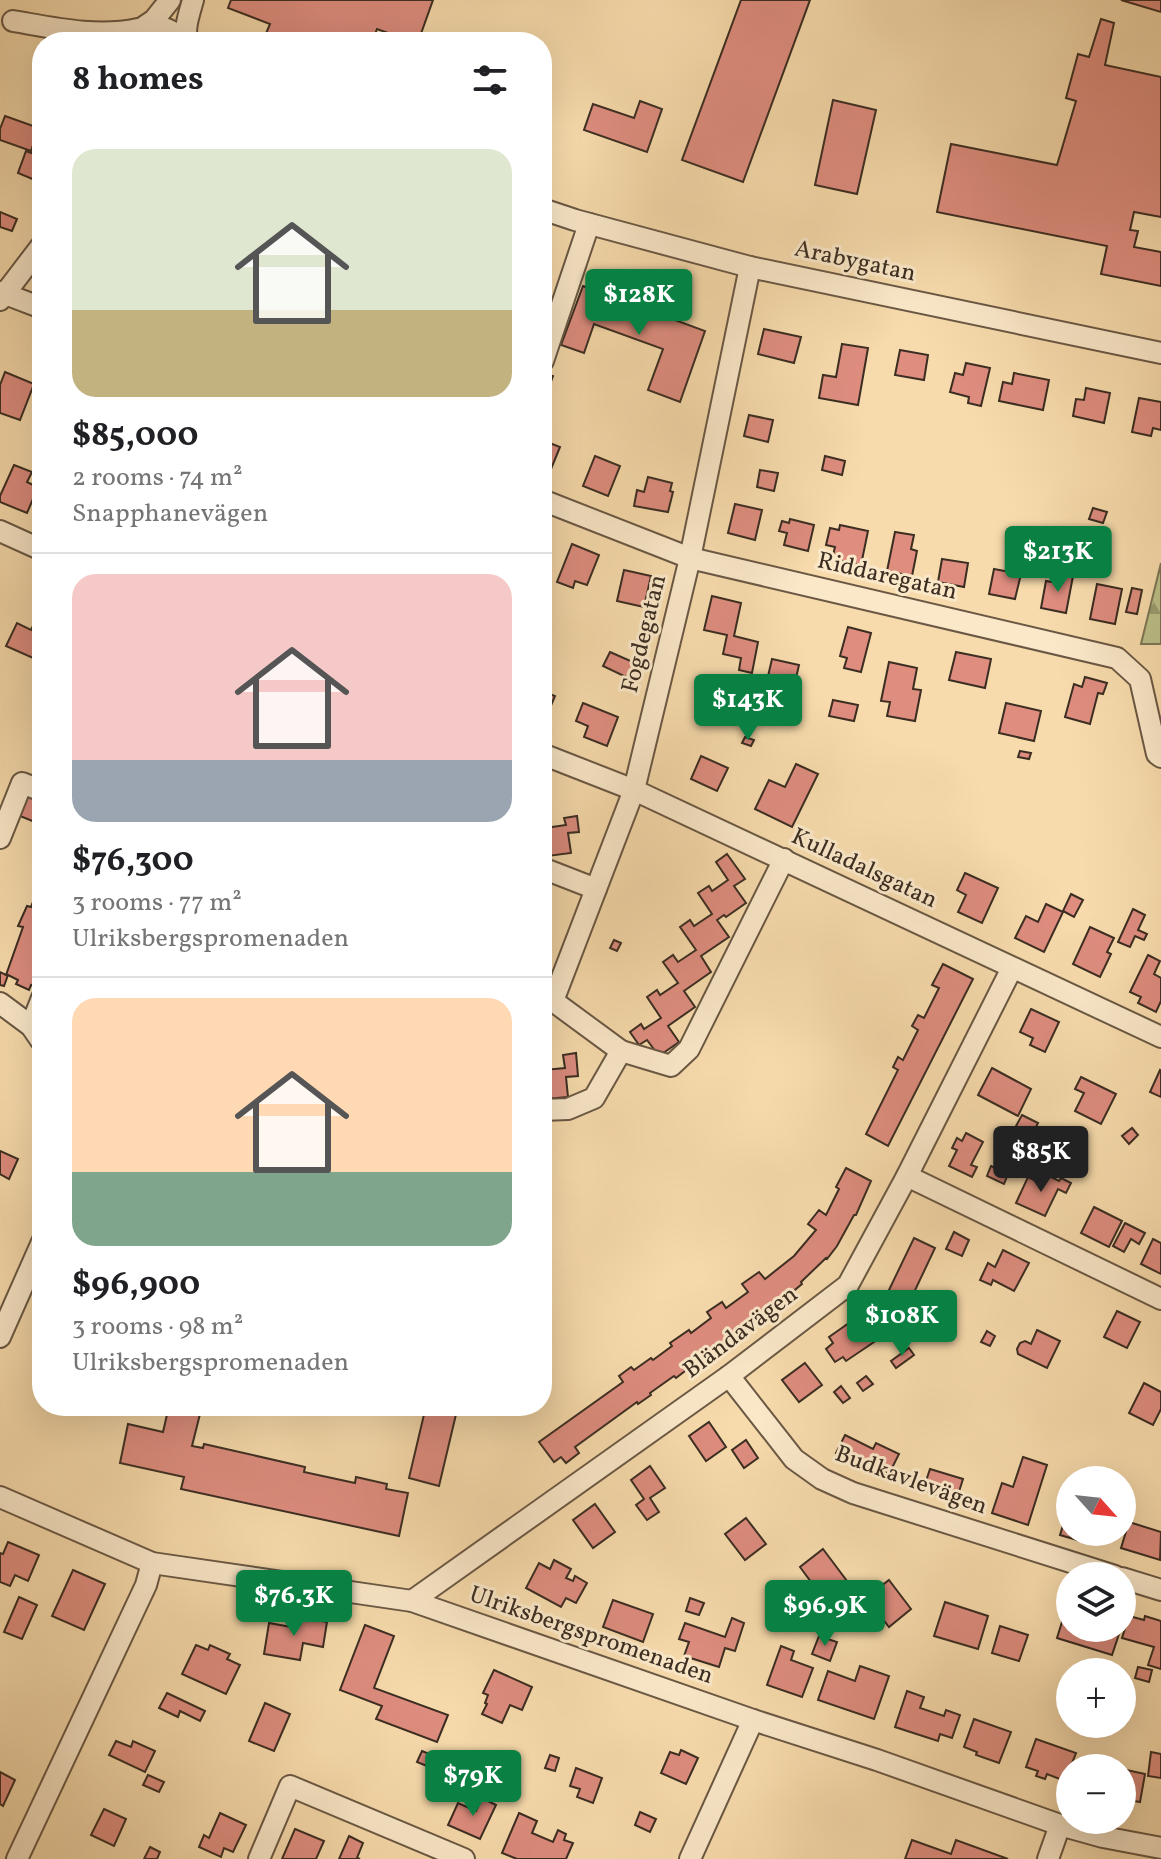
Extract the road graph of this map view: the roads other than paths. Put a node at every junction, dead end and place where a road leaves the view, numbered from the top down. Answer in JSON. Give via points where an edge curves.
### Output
{"nodes":[{"id":1,"x":170,"y":0,"type":"edge"},
{"id":2,"x":193,"y":0,"type":"edge"},
{"id":3,"x":6,"y":18,"type":"edge"},
{"id":4,"x":142,"y":28,"type":"junction"},
{"id":5,"x":35,"y":32,"type":"edge"},
{"id":6,"x":100,"y":32,"type":"edge"},
{"id":7,"x":123,"y":32,"type":"edge"},
{"id":8,"x":133,"y":32,"type":"edge"},
{"id":9,"x":174,"y":32,"type":"edge"},
{"id":10,"x":185,"y":32,"type":"edge"},
{"id":11,"x":552,"y":212,"type":"edge"},
{"id":12,"x":589,"y":224,"type":"junction"},
{"id":13,"x":32,"y":258,"type":"edge"},
{"id":14,"x":750,"y":267,"type":"junction"},
{"id":15,"x":2,"y":295,"type":"edge"},
{"id":16,"x":32,"y":305,"type":"edge"},
{"id":17,"x":552,"y":334,"type":"edge"},
{"id":18,"x":1161,"y":353,"type":"edge"},
{"id":19,"x":552,"y":504,"type":"edge"},
{"id":20,"x":0,"y":531,"type":"edge"},
{"id":21,"x":32,"y":545,"type":"edge"},
{"id":22,"x":690,"y":558,"type":"junction"},
{"id":23,"x":1161,"y":757,"type":"edge"},
{"id":24,"x":552,"y":758,"type":"edge"},
{"id":25,"x":32,"y":787,"type":"edge"},
{"id":26,"x":634,"y":790,"type":"junction"},
{"id":27,"x":0,"y":838,"type":"edge"},
{"id":28,"x":784,"y":859,"type":"junction"},
{"id":29,"x":552,"y":872,"type":"edge"},
{"id":30,"x":596,"y":889,"type":"junction"},
{"id":31,"x":1012,"y":968,"type":"junction"},
{"id":32,"x":552,"y":988,"type":"edge"},
{"id":33,"x":0,"y":1003,"type":"edge"},
{"id":34,"x":552,"y":1003,"type":"edge"},
{"id":35,"x":32,"y":1031,"type":"edge"},
{"id":36,"x":1161,"y":1037,"type":"edge"},
{"id":37,"x":621,"y":1051,"type":"junction"},
{"id":38,"x":552,"y":1110,"type":"edge"},
{"id":39,"x":907,"y":1176,"type":"junction"},
{"id":40,"x":32,"y":1265,"type":"edge"},
{"id":41,"x":1161,"y":1299,"type":"edge"},
{"id":42,"x":0,"y":1337,"type":"edge"},
{"id":43,"x":729,"y":1376,"type":"junction"},
{"id":44,"x":0,"y":1497,"type":"edge"},
{"id":45,"x":1071,"y":1562,"type":"edge"},
{"id":46,"x":152,"y":1563,"type":"junction"},
{"id":47,"x":1136,"y":1582,"type":"edge"},
{"id":48,"x":1161,"y":1590,"type":"edge"},
{"id":49,"x":412,"y":1601,"type":"junction"},
{"id":50,"x":753,"y":1720,"type":"junction"},
{"id":51,"x":1056,"y":1824,"type":"edge"},
{"id":52,"x":1057,"y":1834,"type":"edge"},
{"id":53,"x":1092,"y":1834,"type":"edge"},
{"id":54,"x":1161,"y":1848,"type":"edge"},
{"id":55,"x":17,"y":1859,"type":"edge"},
{"id":56,"x":259,"y":1859,"type":"edge"},
{"id":57,"x":464,"y":1859,"type":"edge"},
{"id":58,"x":690,"y":1859,"type":"edge"},
{"id":59,"x":1048,"y":1859,"type":"edge"}],
"edges":[{"from":1,"to":4,"type":"street"},
{"from":2,"to":10,"type":"street"},
{"from":3,"to":5,"type":"street"},
{"from":3,"to":6,"type":"street"},
{"from":4,"to":7,"type":"street"},
{"from":4,"to":8,"type":"street"},
{"from":4,"to":9,"type":"street"},
{"from":11,"to":12,"type":"street","name":"Arabygatan"},
{"from":12,"to":14,"type":"street","name":"Arabygatan"},
{"from":12,"to":17,"type":"street"},
{"from":13,"to":15,"type":"street"},
{"from":14,"to":18,"type":"street","name":"Arabygatan"},
{"from":14,"to":22,"type":"street","name":"Fogdegatan"},
{"from":15,"to":16,"type":"street"},
{"from":19,"to":22,"type":"street","name":"Riddaregatan"},
{"from":20,"to":21,"type":"street"},
{"from":22,"to":23,"type":"street","name":"Riddaregatan","via":[[1117,658],[1140,679]]},
{"from":22,"to":26,"type":"street","name":"Fogdegatan"},
{"from":24,"to":26,"type":"street","name":"Kulladalsgatan"},
{"from":25,"to":27,"type":"street","via":[[22,783]]},
{"from":26,"to":28,"type":"street","name":"Kulladalsgatan"},
{"from":26,"to":30,"type":"street","name":"Fogdegatan"},
{"from":28,"to":31,"type":"street","name":"Kulladalsgatan"},
{"from":28,"to":37,"type":"street","name":"Fogdegatan","via":[[689,1049],[671,1066]]},
{"from":29,"to":30,"type":"street"},
{"from":30,"to":32,"type":"street","name":"Fogdegatan"},
{"from":31,"to":36,"type":"street","name":"Kulladalsgatan"},
{"from":31,"to":39,"type":"street","name":"Bländavägen"},
{"from":33,"to":35,"type":"street"},
{"from":34,"to":37,"type":"street","name":"Fogdegatan"},
{"from":37,"to":38,"type":"street","via":[[594,1098]]},
{"from":39,"to":41,"type":"street"},
{"from":39,"to":43,"type":"street","name":"Bländavägen","via":[[848,1285]]},
{"from":40,"to":42,"type":"street"},
{"from":43,"to":45,"type":"street","name":"Budkavlevägen","via":[[794,1459],[822,1479]]},
{"from":43,"to":49,"type":"street","name":"Bländavägen"},
{"from":44,"to":46,"type":"street","name":"Ulriksbergspromenaden"},
{"from":46,"to":49,"type":"street","name":"Ulriksbergspromenaden"},
{"from":46,"to":55,"type":"street"},
{"from":47,"to":48,"type":"street"},
{"from":49,"to":50,"type":"street","name":"Ulriksbergspromenaden"},
{"from":50,"to":51,"type":"street","name":"Ulriksbergspromenaden"},
{"from":50,"to":58,"type":"street"},
{"from":52,"to":59,"type":"street"},
{"from":53,"to":54,"type":"street","name":"Ulriksbergspromenaden"},
{"from":56,"to":57,"type":"street","via":[[290,1786]]}]}
